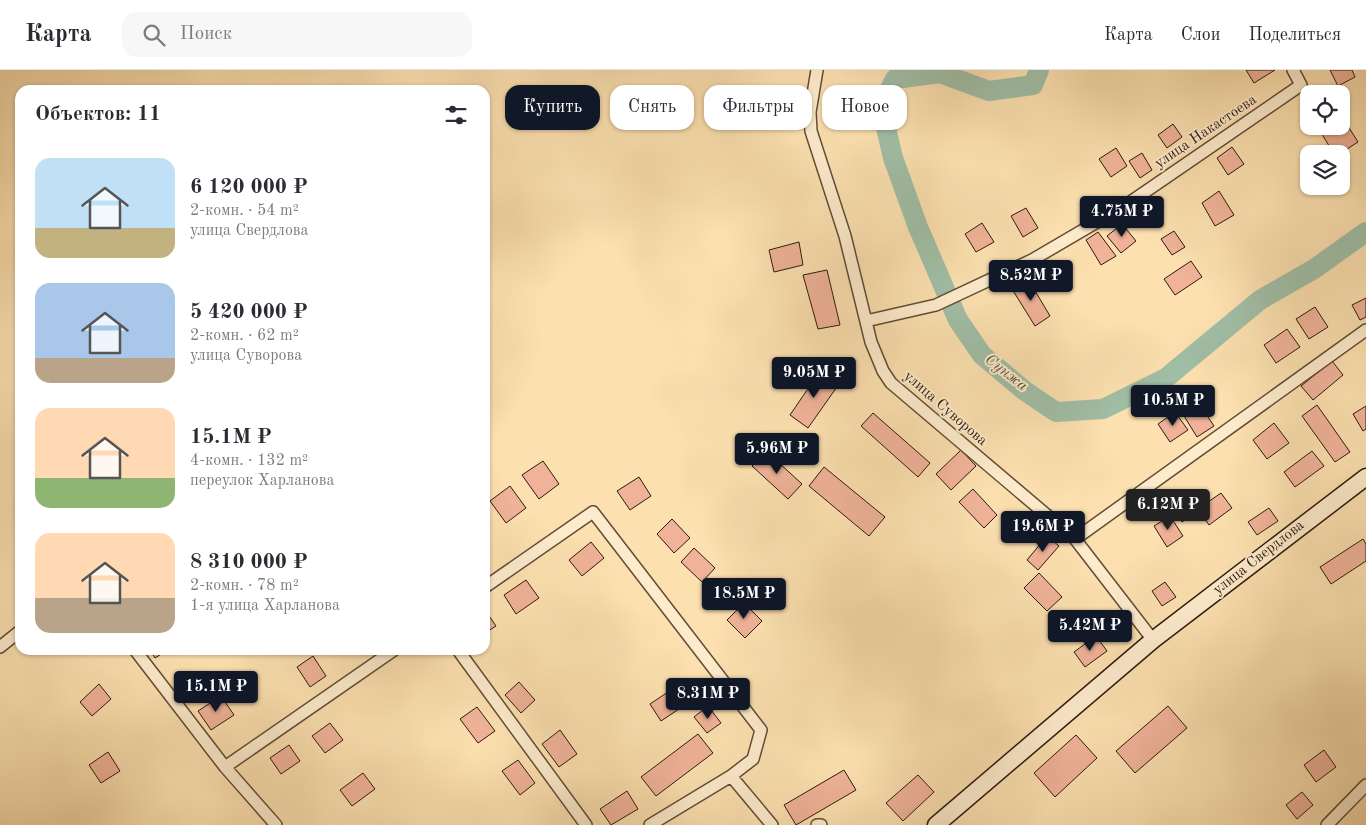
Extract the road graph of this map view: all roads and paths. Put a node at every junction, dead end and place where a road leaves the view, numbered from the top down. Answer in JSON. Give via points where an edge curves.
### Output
{"nodes":[{"id":1,"x":818,"y":70,"type":"edge"},
{"id":2,"x":1293,"y":70,"type":"edge"},
{"id":3,"x":866,"y":321,"type":"junction"},
{"id":4,"x":1366,"y":330,"type":"edge"},
{"id":5,"x":1366,"y":476,"type":"edge"},
{"id":6,"x":1075,"y":539,"type":"junction"},
{"id":7,"x":490,"y":583,"type":"edge"},
{"id":8,"x":15,"y":635,"type":"edge"},
{"id":9,"x":1153,"y":640,"type":"junction"},
{"id":10,"x":0,"y":647,"type":"edge"},
{"id":11,"x":139,"y":655,"type":"edge"},
{"id":12,"x":387,"y":655,"type":"edge"},
{"id":13,"x":462,"y":655,"type":"edge"},
{"id":14,"x":225,"y":767,"type":"junction"},
{"id":15,"x":731,"y":776,"type":"junction"},
{"id":16,"x":1366,"y":786,"type":"edge"},
{"id":17,"x":276,"y":825,"type":"edge"},
{"id":18,"x":586,"y":825,"type":"edge"},
{"id":19,"x":650,"y":825,"type":"edge"},
{"id":20,"x":772,"y":825,"type":"edge"},
{"id":21,"x":936,"y":825,"type":"edge"},
{"id":22,"x":1327,"y":825,"type":"edge"}],
"edges":[{"from":1,"to":3,"type":"street","name":"улица Суворова","via":[[810,112],[811,131],[846,236]]},
{"from":2,"to":3,"type":"street","name":"улица Накастоева","via":[[1301,85],[1126,205],[1032,260],[936,305]]},
{"from":3,"to":6,"type":"street","name":"улица Суворова","via":[[880,364],[891,383]]},
{"from":4,"to":6,"type":"street"},
{"from":5,"to":9,"type":"street","name":"улица Свердлова"},
{"from":6,"to":9,"type":"street","name":"улица Суворова"},
{"from":7,"to":15,"type":"street","via":[[593,512],[761,730],[753,758]]},
{"from":8,"to":10,"type":"street"},
{"from":9,"to":21,"type":"street","name":"улица Свердлова"},
{"from":11,"to":14,"type":"street"},
{"from":12,"to":14,"type":"street"},
{"from":13,"to":18,"type":"street"},
{"from":14,"to":17,"type":"street"},
{"from":15,"to":19,"type":"street"},
{"from":15,"to":20,"type":"street"},
{"from":16,"to":22,"type":"street"}]}
